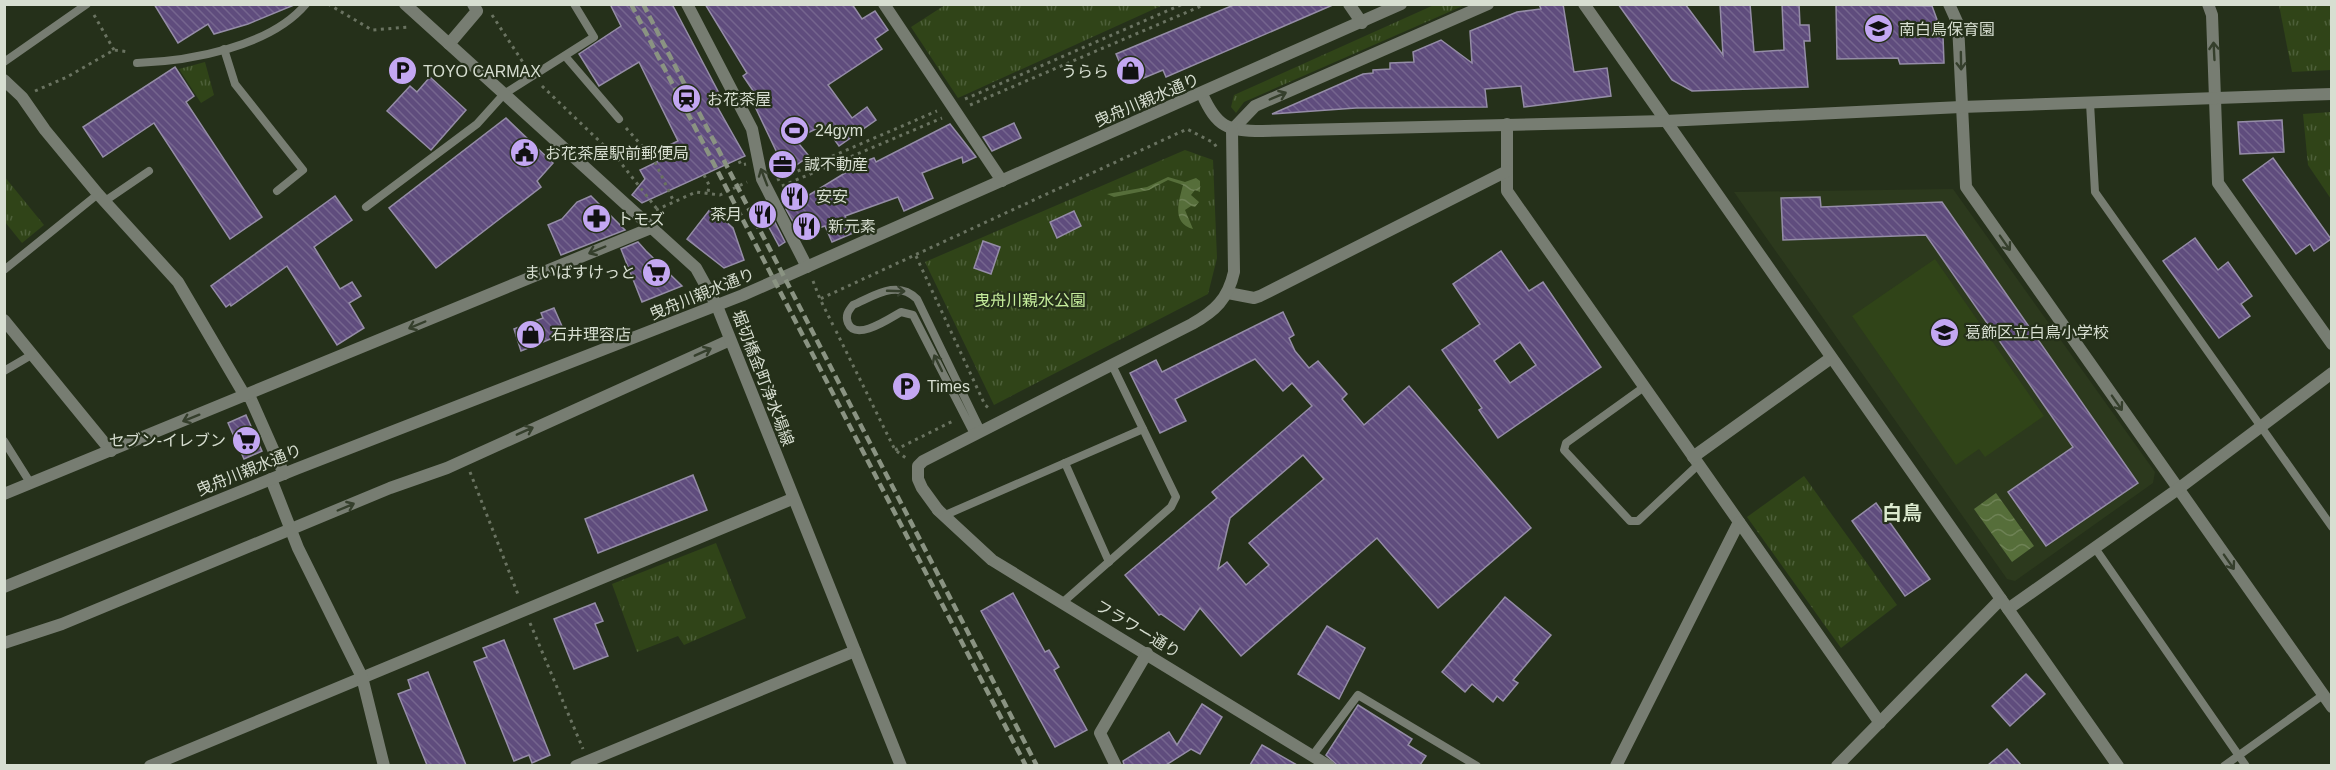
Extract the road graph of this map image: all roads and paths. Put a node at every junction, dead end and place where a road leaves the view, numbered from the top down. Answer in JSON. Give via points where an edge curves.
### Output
{"nodes":[{"id":1,"x":306,"y":4,"type":"edge"},
{"id":2,"x":328,"y":4,"type":"edge"},
{"id":3,"x":405,"y":4,"type":"edge"},
{"id":4,"x":574,"y":4,"type":"edge"},
{"id":5,"x":687,"y":4,"type":"edge"},
{"id":6,"x":884,"y":4,"type":"edge"},
{"id":7,"x":1184,"y":4,"type":"edge"},
{"id":8,"x":1206,"y":4,"type":"edge"},
{"id":9,"x":1349,"y":4,"type":"edge"},
{"id":10,"x":1401,"y":4,"type":"edge"},
{"id":11,"x":1488,"y":4,"type":"edge"},
{"id":12,"x":1584,"y":4,"type":"edge"},
{"id":13,"x":2208,"y":4,"type":"edge"},
{"id":14,"x":1952,"y":6,"type":"edge"},
{"id":15,"x":89,"y":7,"type":"edge"},
{"id":16,"x":478,"y":7,"type":"edge"},
{"id":17,"x":423,"y":20,"type":"junction"},
{"id":18,"x":1362,"y":22,"type":"junction"},
{"id":19,"x":449,"y":44,"type":"junction"},
{"id":20,"x":224,"y":49,"type":"junction"},
{"id":21,"x":114,"y":50,"type":"junction"},
{"id":22,"x":565,"y":57,"type":"junction"},
{"id":23,"x":4,"y":62,"type":"edge"},
{"id":24,"x":137,"y":63,"type":"joint"},
{"id":25,"x":533,"y":77,"type":"junction"},
{"id":26,"x":4,"y":80,"type":"edge"},
{"id":27,"x":2331,"y":93,"type":"edge"},
{"id":28,"x":504,"y":94,"type":"junction"},
{"id":29,"x":1202,"y":94,"type":"junction"},
{"id":30,"x":22,"y":97,"type":"junction"},
{"id":31,"x":2216,"y":99,"type":"junction"},
{"id":32,"x":2090,"y":103,"type":"junction"},
{"id":33,"x":1961,"y":107,"type":"junction"},
{"id":34,"x":953,"y":108,"type":"junction"},
{"id":35,"x":619,"y":119,"type":"joint"},
{"id":36,"x":1665,"y":121,"type":"junction"},
{"id":37,"x":1507,"y":124,"type":"junction"},
{"id":38,"x":1232,"y":130,"type":"junction"},
{"id":39,"x":1220,"y":156,"type":"dead end"},
{"id":40,"x":149,"y":171,"type":"dead end"},
{"id":41,"x":1507,"y":171,"type":"junction"},
{"id":42,"x":704,"y":175,"type":"dead end"},
{"id":43,"x":1002,"y":181,"type":"junction"},
{"id":44,"x":766,"y":185,"type":"junction"},
{"id":45,"x":277,"y":191,"type":"dead end"},
{"id":46,"x":708,"y":193,"type":"junction"},
{"id":47,"x":101,"y":198,"type":"junction"},
{"id":48,"x":674,"y":202,"type":"junction"},
{"id":49,"x":366,"y":207,"type":"dead end"},
{"id":50,"x":657,"y":209,"type":"junction"},
{"id":51,"x":647,"y":224,"type":"junction"},
{"id":52,"x":916,"y":256,"type":"junction"},
{"id":53,"x":807,"y":267,"type":"junction"},
{"id":54,"x":4,"y":270,"type":"edge"},
{"id":55,"x":1228,"y":292,"type":"junction"},
{"id":56,"x":820,"y":299,"type":"junction"},
{"id":57,"x":717,"y":306,"type":"junction"},
{"id":58,"x":4,"y":320,"type":"edge"},
{"id":59,"x":730,"y":340,"type":"junction"},
{"id":60,"x":2331,"y":344,"type":"edge"},
{"id":61,"x":33,"y":354,"type":"junction"},
{"id":62,"x":1831,"y":358,"type":"junction"},
{"id":63,"x":1112,"y":365,"type":"junction"},
{"id":64,"x":4,"y":371,"type":"edge"},
{"id":65,"x":2331,"y":373,"type":"edge"},
{"id":66,"x":1644,"y":387,"type":"junction"},
{"id":67,"x":247,"y":395,"type":"junction"},
{"id":68,"x":994,"y":411,"type":"dead end"},
{"id":69,"x":960,"y":418,"type":"dead end"},
{"id":70,"x":2262,"y":428,"type":"junction"},
{"id":71,"x":1143,"y":429,"type":"junction"},
{"id":72,"x":977,"y":433,"type":"junction"},
{"id":73,"x":4,"y":441,"type":"edge"},
{"id":74,"x":895,"y":450,"type":"junction"},
{"id":75,"x":111,"y":451,"type":"junction"},
{"id":76,"x":1696,"y":461,"type":"junction"},
{"id":77,"x":1065,"y":463,"type":"junction"},
{"id":78,"x":918,"y":466,"type":"junction"},
{"id":79,"x":284,"y":474,"type":"junction"},
{"id":80,"x":271,"y":479,"type":"junction"},
{"id":81,"x":31,"y":484,"type":"junction"},
{"id":82,"x":2178,"y":489,"type":"junction"},
{"id":83,"x":4,"y":495,"type":"edge"},
{"id":84,"x":792,"y":499,"type":"junction"},
{"id":85,"x":941,"y":513,"type":"junction"},
{"id":86,"x":1739,"y":522,"type":"junction"},
{"id":87,"x":2331,"y":527,"type":"edge"},
{"id":88,"x":292,"y":530,"type":"junction"},
{"id":89,"x":2095,"y":548,"type":"junction"},
{"id":90,"x":1109,"y":561,"type":"junction"},
{"id":91,"x":4,"y":587,"type":"edge"},
{"id":92,"x":1062,"y":603,"type":"junction"},
{"id":93,"x":2004,"y":604,"type":"junction"},
{"id":94,"x":4,"y":643,"type":"edge"},
{"id":95,"x":855,"y":651,"type":"junction"},
{"id":96,"x":1147,"y":653,"type":"junction"},
{"id":97,"x":363,"y":677,"type":"junction"},
{"id":98,"x":2323,"y":695,"type":"junction"},
{"id":99,"x":2331,"y":707,"type":"edge"},
{"id":100,"x":1880,"y":723,"type":"junction"},
{"id":101,"x":1312,"y":755,"type":"junction"},
{"id":102,"x":2239,"y":755,"type":"junction"},
{"id":103,"x":150,"y":765,"type":"edge"},
{"id":104,"x":384,"y":765,"type":"edge"},
{"id":105,"x":576,"y":765,"type":"edge"},
{"id":106,"x":901,"y":765,"type":"edge"},
{"id":107,"x":1116,"y":765,"type":"edge"},
{"id":108,"x":1329,"y":765,"type":"edge"},
{"id":109,"x":1477,"y":765,"type":"edge"},
{"id":110,"x":1616,"y":765,"type":"edge"},
{"id":111,"x":1837,"y":765,"type":"edge"},
{"id":112,"x":2118,"y":765,"type":"edge"},
{"id":113,"x":2224,"y":765,"type":"edge"},
{"id":114,"x":2246,"y":765,"type":"edge"}],
"edges":[{"from":1,"to":20,"type":"lane","via":[[280,26]]},
{"from":2,"to":17,"type":"path","via":[[372,30],[412,27]]},
{"from":3,"to":17,"type":"street","name":"堀切橋金町浄水場線"},
{"from":4,"to":22,"type":"lane","via":[[594,37]]},
{"from":44,"to":5,"type":"street","one_way":true,"via":[[752,129]]},
{"from":6,"to":34,"type":"street"},
{"from":7,"to":34,"type":"path"},
{"from":8,"to":34,"type":"path"},
{"from":9,"to":18,"type":"street"},
{"from":10,"to":18,"type":"street","name":"曳舟川親水通り"},
{"from":38,"to":11,"type":"street","one_way":true,"via":[[1255,106]]},
{"from":12,"to":36,"type":"street"},
{"from":31,"to":13,"type":"street","one_way":true,"via":[[2212,15]]},
{"from":14,"to":33,"type":"street","one_way":true,"via":[[1958,24]]},
{"from":15,"to":21,"type":"path"},
{"from":15,"to":23,"type":"lane"},
{"from":16,"to":19,"type":"street"},
{"from":16,"to":25,"type":"path"},
{"from":17,"to":19,"type":"street","name":"堀切橋金町浄水場線"},
{"from":18,"to":29,"type":"street","name":"曳舟川親水通り"},
{"from":19,"to":28,"type":"street","name":"堀切橋金町浄水場線"},
{"from":20,"to":24,"type":"lane","via":[[181,61]]},
{"from":20,"to":45,"type":"lane","via":[[236,84],[303,170]]},
{"from":21,"to":24,"type":"path","via":[[128,51]]},
{"from":21,"to":30,"type":"path"},
{"from":22,"to":25,"type":"lane"},
{"from":22,"to":35,"type":"lane"},
{"from":25,"to":28,"type":"lane"},
{"from":25,"to":50,"type":"path","via":[[617,158]]},
{"from":26,"to":30,"type":"street"},
{"from":27,"to":31,"type":"street"},
{"from":28,"to":49,"type":"lane","via":[[477,124]]},
{"from":28,"to":51,"type":"street","name":"堀切橋金町浄水場線"},
{"from":29,"to":38,"type":"street","via":[[1213,116]]},
{"from":29,"to":43,"type":"street","name":"曳舟川親水通り"},
{"from":30,"to":47,"type":"street"},
{"from":31,"to":32,"type":"street"},
{"from":31,"to":60,"type":"street","via":[[2218,183]]},
{"from":32,"to":33,"type":"street"},
{"from":32,"to":70,"type":"lane","via":[[2095,192]]},
{"from":33,"to":36,"type":"street"},
{"from":33,"to":82,"type":"street","one_way":true,"via":[[1966,187]]},
{"from":34,"to":43,"type":"street"},
{"from":34,"to":44,"type":"path"},
{"from":34,"to":44,"type":"path"},
{"from":35,"to":48,"type":"path","via":[[653,158]]},
{"from":36,"to":37,"type":"street"},
{"from":36,"to":62,"type":"street"},
{"from":37,"to":38,"type":"street"},
{"from":37,"to":41,"type":"street"},
{"from":38,"to":55,"type":"street","via":[[1234,272]]},
{"from":39,"to":52,"type":"path","via":[[1214,143],[1187,129]]},
{"from":40,"to":47,"type":"lane"},
{"from":41,"to":55,"type":"street","via":[[1260,296]]},
{"from":41,"to":66,"type":"street","via":[[1507,191]]},
{"from":42,"to":46,"type":"path"},
{"from":43,"to":53,"type":"street","name":"曳舟川親水通り"},
{"from":44,"to":46,"type":"path","via":[[753,179],[720,195]]},
{"from":44,"to":53,"type":"street"},
{"from":46,"to":48,"type":"path","via":[[696,192]]},
{"from":47,"to":54,"type":"lane"},
{"from":47,"to":67,"type":"street","via":[[178,282]]},
{"from":48,"to":50,"type":"path"},
{"from":50,"to":51,"type":"path"},
{"from":51,"to":57,"type":"street","name":"堀切橋金町浄水場線","via":[[696,268]]},
{"from":51,"to":67,"type":"street","one_way":true},
{"from":52,"to":56,"type":"path"},
{"from":52,"to":68,"type":"path","via":[[985,405]]},
{"from":53,"to":56,"type":"path"},
{"from":53,"to":57,"type":"street","name":"曳舟川親水通り"},
{"from":55,"to":63,"type":"street","via":[[1208,315]]},
{"from":56,"to":74,"type":"path"},
{"from":57,"to":59,"type":"street","name":"堀切橋金町浄水場線"},
{"from":57,"to":79,"type":"street","name":"曳舟川親水通り"},
{"from":58,"to":61,"type":"street"},
{"from":59,"to":84,"type":"street","name":"堀切橋金町浄水場線"},
{"from":88,"to":59,"type":"street","one_way":true,"via":[[447,468]]},
{"from":61,"to":64,"type":"lane"},
{"from":61,"to":75,"type":"street"},
{"from":62,"to":76,"type":"street"},
{"from":62,"to":93,"type":"street"},
{"from":63,"to":71,"type":"lane"},
{"from":63,"to":72,"type":"street"},
{"from":65,"to":70,"type":"street"},
{"from":66,"to":76,"type":"street"},
{"from":66,"to":76,"type":"lane","via":[[1566,443],[1564,450],[1630,521],[1638,521]]},
{"from":67,"to":75,"type":"street","one_way":true},
{"from":67,"to":79,"type":"street"},
{"from":69,"to":74,"type":"path"},
{"from":70,"to":82,"type":"street"},
{"from":70,"to":87,"type":"lane"},
{"from":71,"to":77,"type":"lane"},
{"from":71,"to":90,"type":"lane","via":[[1176,497],[1171,507]]},
{"from":72,"to":72,"type":"lane","one_way":true,"via":[[913,315],[901,312],[865,330],[857,330],[847,321],[848,310],[889,290],[912,294]]},
{"from":72,"to":78,"type":"street"},
{"from":73,"to":81,"type":"lane"},
{"from":74,"to":78,"type":"path"},
{"from":75,"to":81,"type":"street"},
{"from":76,"to":86,"type":"street"},
{"from":77,"to":85,"type":"lane"},
{"from":77,"to":90,"type":"lane"},
{"from":78,"to":85,"type":"street","name":"フラワー通り","via":[[922,488]]},
{"from":79,"to":80,"type":"street","name":"曳舟川親水通り"},
{"from":80,"to":88,"type":"street"},
{"from":80,"to":91,"type":"street","name":"曳舟川親水通り"},
{"from":81,"to":83,"type":"street"},
{"from":82,"to":89,"type":"street"},
{"from":82,"to":98,"type":"street","one_way":true},
{"from":84,"to":95,"type":"street","name":"堀切橋金町浄水場線"},
{"from":84,"to":97,"type":"street"},
{"from":85,"to":92,"type":"street","name":"フラワー通り","via":[[982,553]]},
{"from":86,"to":100,"type":"street"},
{"from":86,"to":110,"type":"street"},
{"from":88,"to":94,"type":"street","via":[[62,624]]},
{"from":88,"to":97,"type":"street"},
{"from":89,"to":93,"type":"street"},
{"from":89,"to":102,"type":"lane"},
{"from":90,"to":92,"type":"lane"},
{"from":92,"to":96,"type":"street","name":"フラワー通り"},
{"from":93,"to":100,"type":"street"},
{"from":93,"to":112,"type":"street"},
{"from":95,"to":105,"type":"street"},
{"from":95,"to":106,"type":"street","name":"堀切橋金町浄水場線"},
{"from":96,"to":101,"type":"street","name":"フラワー通り"},
{"from":96,"to":107,"type":"street","via":[[1100,733]]},
{"from":97,"to":103,"type":"street"},
{"from":97,"to":104,"type":"street"},
{"from":98,"to":99,"type":"street"},
{"from":98,"to":102,"type":"lane"},
{"from":100,"to":111,"type":"street"},
{"from":101,"to":108,"type":"street","name":"フラワー通り"},
{"from":101,"to":109,"type":"lane","via":[[1358,695]]},
{"from":102,"to":113,"type":"lane"},
{"from":102,"to":114,"type":"lane"}]}
